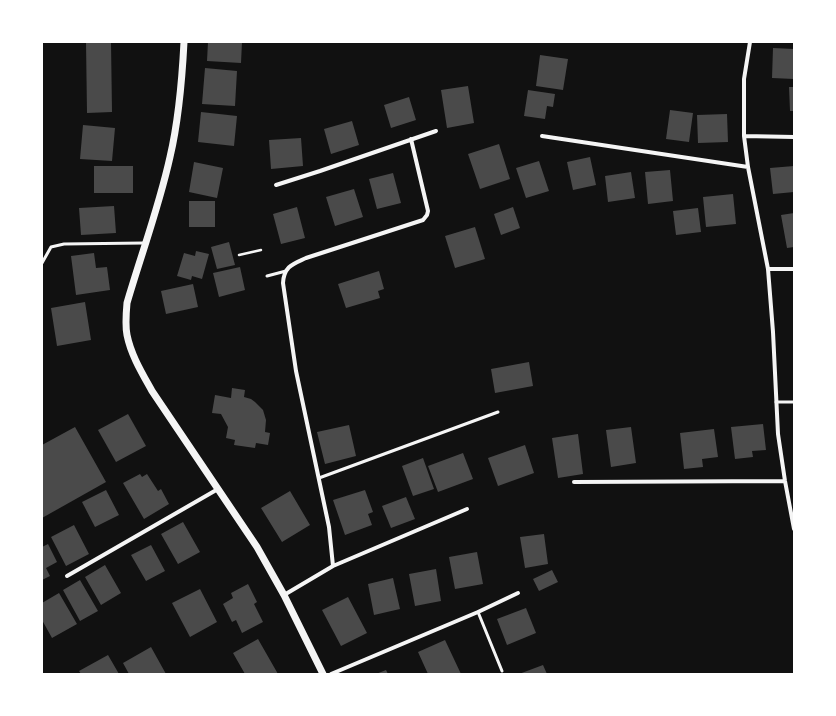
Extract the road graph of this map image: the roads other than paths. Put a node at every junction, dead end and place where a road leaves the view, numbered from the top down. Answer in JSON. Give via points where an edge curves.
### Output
{"nodes":[{"id":1,"x":184,"y":42,"type":"edge"},
{"id":2,"x":750,"y":42,"type":"edge"},
{"id":3,"x":436,"y":131,"type":"dead end"},
{"id":4,"x":542,"y":136,"type":"dead end"},
{"id":5,"x":744,"y":136,"type":"junction"},
{"id":6,"x":794,"y":137,"type":"edge"},
{"id":7,"x":411,"y":140,"type":"junction"},
{"id":8,"x":748,"y":167,"type":"junction"},
{"id":9,"x":276,"y":185,"type":"dead end"},
{"id":10,"x":146,"y":243,"type":"junction"},
{"id":11,"x":42,"y":263,"type":"edge"},
{"id":12,"x":768,"y":269,"type":"junction"},
{"id":13,"x":794,"y":269,"type":"edge"},
{"id":14,"x":286,"y":271,"type":"junction"},
{"id":15,"x":267,"y":276,"type":"dead end"},
{"id":16,"x":776,"y":402,"type":"junction"},
{"id":17,"x":794,"y":402,"type":"edge"},
{"id":18,"x":498,"y":412,"type":"dead end"},
{"id":19,"x":319,"y":478,"type":"junction"},
{"id":20,"x":785,"y":481,"type":"junction"},
{"id":21,"x":574,"y":482,"type":"dead end"},
{"id":22,"x":218,"y":489,"type":"junction"},
{"id":23,"x":789,"y":506,"type":"junction"},
{"id":24,"x":794,"y":506,"type":"edge"},
{"id":25,"x":467,"y":509,"type":"dead end"},
{"id":26,"x":794,"y":529,"type":"edge"},
{"id":27,"x":333,"y":566,"type":"junction"},
{"id":28,"x":67,"y":576,"type":"dead end"},
{"id":29,"x":518,"y":593,"type":"dead end"},
{"id":30,"x":284,"y":595,"type":"junction"},
{"id":31,"x":478,"y":612,"type":"junction"},
{"id":32,"x":502,"y":671,"type":"dead end"},
{"id":33,"x":323,"y":674,"type":"edge"},
{"id":34,"x":331,"y":674,"type":"edge"}],
"edges":[{"from":1,"to":10,"type":"street","via":[[177,122],[160,197]]},
{"from":2,"to":5,"type":"street","via":[[744,79]]},
{"from":3,"to":7,"type":"street"},
{"from":4,"to":8,"type":"street"},
{"from":5,"to":6,"type":"street"},
{"from":5,"to":8,"type":"street"},
{"from":7,"to":9,"type":"street"},
{"from":7,"to":14,"type":"street","via":[[428,211],[423,220],[306,258],[290,265]]},
{"from":8,"to":12,"type":"street"},
{"from":10,"to":11,"type":"lane","via":[[64,244],[51,248]]},
{"from":10,"to":22,"type":"street","via":[[127,303],[129,341],[152,390]]},
{"from":12,"to":13,"type":"street"},
{"from":12,"to":16,"type":"street"},
{"from":14,"to":15,"type":"lane"},
{"from":14,"to":19,"type":"street","via":[[283,283],[296,371]]},
{"from":16,"to":17,"type":"lane"},
{"from":16,"to":20,"type":"street"},
{"from":18,"to":19,"type":"lane"},
{"from":19,"to":27,"type":"street","via":[[329,527]]},
{"from":20,"to":21,"type":"street"},
{"from":20,"to":23,"type":"street"},
{"from":22,"to":28,"type":"street"},
{"from":22,"to":30,"type":"street","via":[[257,547]]},
{"from":23,"to":24,"type":"lane"},
{"from":23,"to":26,"type":"street"},
{"from":25,"to":27,"type":"street"},
{"from":27,"to":30,"type":"street"},
{"from":29,"to":31,"type":"street"},
{"from":30,"to":33,"type":"street"},
{"from":31,"to":32,"type":"lane"},
{"from":31,"to":34,"type":"street"}]}
